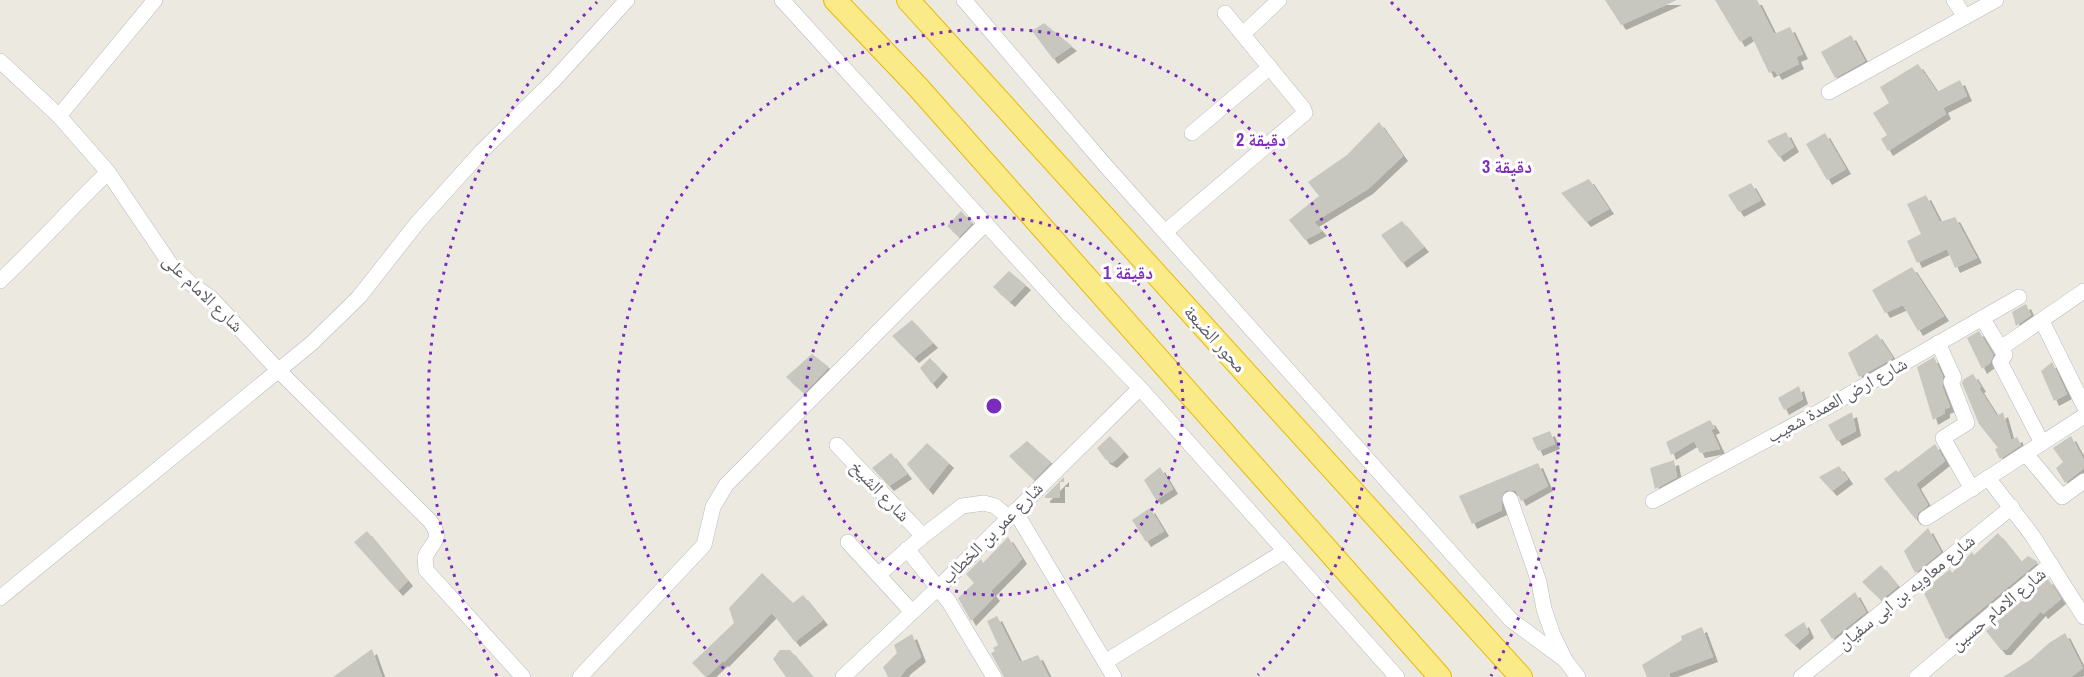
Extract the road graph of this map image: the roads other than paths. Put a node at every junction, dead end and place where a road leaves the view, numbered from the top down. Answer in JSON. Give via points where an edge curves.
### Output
{"nodes":[{"id":1,"x":154,"y":0,"type":"edge"},
{"id":2,"x":627,"y":0,"type":"edge"},
{"id":3,"x":782,"y":0,"type":"edge"},
{"id":4,"x":836,"y":0,"type":"edge"},
{"id":5,"x":908,"y":0,"type":"edge"},
{"id":6,"x":964,"y":0,"type":"edge"},
{"id":7,"x":1280,"y":0,"type":"edge"},
{"id":8,"x":1954,"y":0,"type":"edge"},
{"id":9,"x":1996,"y":0,"type":"edge"},
{"id":10,"x":1226,"y":13,"type":"dead end"},
{"id":11,"x":1965,"y":17,"type":"junction"},
{"id":12,"x":1243,"y":34,"type":"junction"},
{"id":13,"x":0,"y":61,"type":"edge"},
{"id":14,"x":1270,"y":67,"type":"junction"},
{"id":15,"x":1829,"y":92,"type":"dead end"},
{"id":16,"x":59,"y":116,"type":"junction"},
{"id":17,"x":1192,"y":133,"type":"dead end"},
{"id":18,"x":108,"y":172,"type":"junction"},
{"id":19,"x":986,"y":223,"type":"junction"},
{"id":20,"x":1165,"y":232,"type":"junction"},
{"id":21,"x":0,"y":281,"type":"edge"},
{"id":22,"x":2084,"y":291,"type":"edge"},
{"id":23,"x":2019,"y":297,"type":"dead end"},
{"id":24,"x":1982,"y":318,"type":"junction"},
{"id":25,"x":2042,"y":321,"type":"junction"},
{"id":26,"x":1938,"y":344,"type":"junction"},
{"id":27,"x":2001,"y":348,"type":"junction"},
{"id":28,"x":278,"y":370,"type":"junction"},
{"id":29,"x":1140,"y":388,"type":"junction"},
{"id":30,"x":2084,"y":406,"type":"edge"},
{"id":31,"x":2084,"y":416,"type":"edge"},
{"id":32,"x":2042,"y":443,"type":"junction"},
{"id":33,"x":837,"y":446,"type":"dead end"},
{"id":34,"x":2026,"y":454,"type":"junction"},
{"id":35,"x":1988,"y":478,"type":"junction"},
{"id":36,"x":2084,"y":481,"type":"edge"},
{"id":37,"x":1972,"y":489,"type":"junction"},
{"id":38,"x":1510,"y":498,"type":"dead end"},
{"id":39,"x":1653,"y":501,"type":"dead end"},
{"id":40,"x":2012,"y":507,"type":"junction"},
{"id":41,"x":1012,"y":514,"type":"junction"},
{"id":42,"x":1926,"y":518,"type":"dead end"},
{"id":43,"x":923,"y":536,"type":"junction"},
{"id":44,"x":848,"y":542,"type":"dead end"},
{"id":45,"x":907,"y":549,"type":"junction"},
{"id":46,"x":1285,"y":551,"type":"junction"},
{"id":47,"x":2051,"y":564,"type":"junction"},
{"id":48,"x":878,"y":575,"type":"junction"},
{"id":49,"x":938,"y":588,"type":"junction"},
{"id":50,"x":0,"y":598,"type":"edge"},
{"id":51,"x":912,"y":612,"type":"junction"},
{"id":52,"x":2084,"y":617,"type":"edge"},
{"id":53,"x":1565,"y":660,"type":"junction"},
{"id":54,"x":1105,"y":662,"type":"junction"},
{"id":55,"x":523,"y":677,"type":"edge"},
{"id":56,"x":580,"y":677,"type":"edge"},
{"id":57,"x":843,"y":677,"type":"edge"},
{"id":58,"x":994,"y":677,"type":"edge"},
{"id":59,"x":1114,"y":677,"type":"edge"},
{"id":60,"x":1397,"y":677,"type":"edge"},
{"id":61,"x":1440,"y":677,"type":"edge"},
{"id":62,"x":1521,"y":677,"type":"edge"},
{"id":63,"x":1578,"y":677,"type":"edge"},
{"id":64,"x":1801,"y":677,"type":"edge"},
{"id":65,"x":1917,"y":677,"type":"edge"}],
"edges":[{"from":1,"to":16,"type":"street"},
{"from":2,"to":28,"type":"street","via":[[554,80],[482,150],[359,297],[312,344]]},
{"from":3,"to":19,"type":"street"},
{"from":4,"to":61,"type":"highway"},
{"from":5,"to":62,"type":"highway","name":"محور الضبعة"},
{"from":6,"to":20,"type":"street"},
{"from":7,"to":12,"type":"street"},
{"from":8,"to":11,"type":"street"},
{"from":9,"to":11,"type":"street"},
{"from":10,"to":12,"type":"street"},
{"from":11,"to":15,"type":"street"},
{"from":12,"to":14,"type":"street"},
{"from":13,"to":16,"type":"street","name":"شارع الامام على"},
{"from":14,"to":17,"type":"street"},
{"from":14,"to":20,"type":"street","via":[[1304,108],[1303,116]]},
{"from":16,"to":18,"type":"street","name":"شارع الامام على"},
{"from":18,"to":21,"type":"street"},
{"from":18,"to":28,"type":"street","name":"شارع الامام على","via":[[171,265],[211,298]]},
{"from":19,"to":29,"type":"street"},
{"from":19,"to":56,"type":"street","via":[[726,485],[713,507],[704,545]]},
{"from":20,"to":53,"type":"street","via":[[1511,620]]},
{"from":22,"to":25,"type":"street"},
{"from":23,"to":24,"type":"street","name":"شارع ارض العمدة شعيب"},
{"from":24,"to":26,"type":"street","name":"شارع ارض العمدة شعيب"},
{"from":24,"to":27,"type":"street"},
{"from":25,"to":27,"type":"street"},
{"from":25,"to":30,"type":"street"},
{"from":26,"to":37,"type":"street","via":[[1954,378],[1951,382],[1967,423],[1943,438]]},
{"from":26,"to":39,"type":"street","name":"شارع ارض العمدة شعيب"},
{"from":27,"to":32,"type":"street","via":[[2005,355],[2000,362]]},
{"from":28,"to":50,"type":"street"},
{"from":28,"to":55,"type":"street","name":"شارع الامام على","via":[[435,527],[435,544],[424,564],[429,575]]},
{"from":29,"to":41,"type":"street","name":"شارع عمر بن الخطاب"},
{"from":29,"to":46,"type":"street"},
{"from":31,"to":32,"type":"street"},
{"from":32,"to":34,"type":"street"},
{"from":33,"to":43,"type":"street","name":"شارع الشيخ"},
{"from":34,"to":35,"type":"street"},
{"from":34,"to":36,"type":"street","via":[[2061,497]]},
{"from":35,"to":37,"type":"street"},
{"from":35,"to":40,"type":"street"},
{"from":37,"to":42,"type":"street"},
{"from":38,"to":53,"type":"street","via":[[1547,617]]},
{"from":40,"to":47,"type":"street"},
{"from":40,"to":64,"type":"street","name":"شارع معاويه بن ابى سفيان"},
{"from":41,"to":43,"type":"street","via":[[995,506],[973,503],[952,512]]},
{"from":41,"to":49,"type":"street","name":"شارع عمر بن الخطاب"},
{"from":41,"to":54,"type":"street"},
{"from":43,"to":45,"type":"street"},
{"from":44,"to":48,"type":"street"},
{"from":45,"to":48,"type":"street"},
{"from":45,"to":49,"type":"street"},
{"from":46,"to":54,"type":"street"},
{"from":46,"to":60,"type":"street"},
{"from":47,"to":52,"type":"street"},
{"from":47,"to":65,"type":"street","name":"شارع الامام حسين"},
{"from":48,"to":51,"type":"street"},
{"from":49,"to":51,"type":"street","name":"شارع عمر بن الخطاب"},
{"from":49,"to":58,"type":"street"},
{"from":51,"to":57,"type":"street","name":"شارع عمر بن الخطاب"},
{"from":53,"to":63,"type":"street"},
{"from":54,"to":59,"type":"street"}]}
